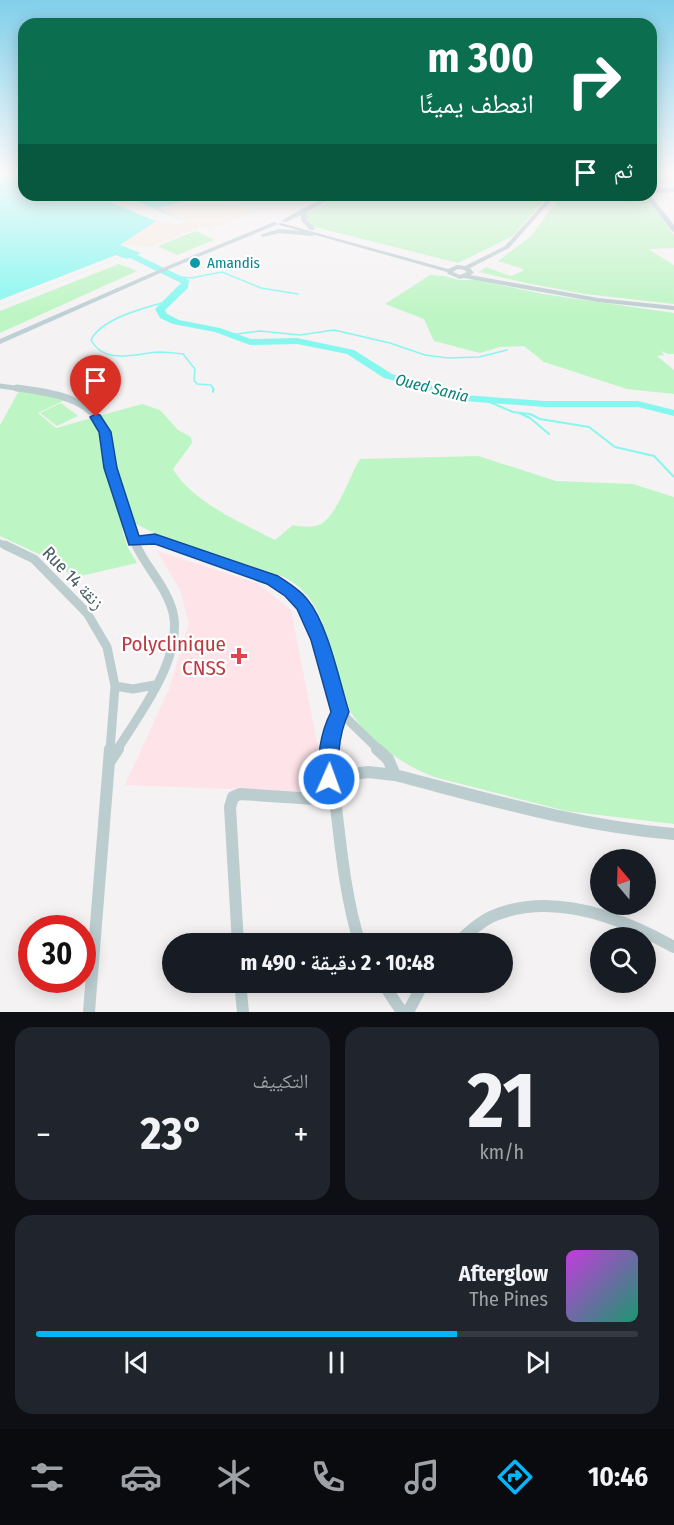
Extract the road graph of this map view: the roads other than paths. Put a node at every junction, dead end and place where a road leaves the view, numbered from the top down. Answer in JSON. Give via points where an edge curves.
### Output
{"nodes":[{"id":1,"x":304,"y":220,"type":"edge"},
{"id":2,"x":531,"y":220,"type":"edge"},
{"id":3,"x":277,"y":221,"type":"junction"},
{"id":4,"x":312,"y":231,"type":"junction"},
{"id":5,"x":222,"y":244,"type":"junction"},
{"id":6,"x":169,"y":265,"type":"junction"},
{"id":7,"x":468,"y":272,"type":"junction"},
{"id":8,"x":674,"y":308,"type":"edge"},
{"id":9,"x":0,"y":340,"type":"edge"},
{"id":10,"x":0,"y":386,"type":"edge"},
{"id":11,"x":134,"y":542,"type":"junction"},
{"id":12,"x":0,"y":543,"type":"edge"},
{"id":13,"x":155,"y":685,"type":"junction"},
{"id":14,"x":115,"y":686,"type":"junction"},
{"id":15,"x":340,"y":712,"type":"junction"},
{"id":16,"x":110,"y":762,"type":"junction"},
{"id":17,"x":395,"y":775,"type":"junction"},
{"id":18,"x":334,"y":790,"type":"junction"},
{"id":19,"x":674,"y":834,"type":"edge"},
{"id":20,"x":237,"y":933,"type":"edge"},
{"id":21,"x":357,"y":933,"type":"edge"},
{"id":22,"x":471,"y":933,"type":"edge"},
{"id":23,"x":674,"y":947,"type":"edge"},
{"id":24,"x":241,"y":993,"type":"edge"},
{"id":25,"x":389,"y":993,"type":"edge"},
{"id":26,"x":418,"y":993,"type":"edge"},
{"id":27,"x":89,"y":1012,"type":"edge"},
{"id":28,"x":243,"y":1012,"type":"edge"},
{"id":29,"x":402,"y":1012,"type":"edge"},
{"id":30,"x":408,"y":1012,"type":"edge"}],
"edges":[{"from":1,"to":4,"type":"main road"},
{"from":2,"to":7,"type":"street","via":[[507,247]]},
{"from":3,"to":4,"type":"street"},
{"from":3,"to":5,"type":"main road"},
{"from":3,"to":6,"type":"main road"},
{"from":4,"to":5,"type":"main road","via":[[276,231]]},
{"from":4,"to":7,"type":"street"},
{"from":5,"to":6,"type":"main road"},
{"from":6,"to":9,"type":"main road"},
{"from":7,"to":8,"type":"street","via":[[589,298]]},
{"from":10,"to":11,"type":"street","via":[[63,396],[96,417],[105,432],[111,468]]},
{"from":11,"to":13,"type":"street","via":[[174,612],[172,646]]},
{"from":11,"to":15,"type":"street","via":[[155,539],[272,580],[290,592],[313,624]]},
{"from":12,"to":14,"type":"street","name":"Rue 14 زنقة","via":[[34,559],[87,613],[107,647]]},
{"from":13,"to":14,"type":"street","via":[[133,689]]},
{"from":13,"to":16,"type":"street"},
{"from":14,"to":16,"type":"street","name":"Rue 14 زنقة"},
{"from":15,"to":17,"type":"street","via":[[388,759]]},
{"from":15,"to":18,"type":"street","via":[[334,724],[328,765]]},
{"from":16,"to":27,"type":"street","name":"Rue 14 زنقة"},
{"from":17,"to":18,"type":"street","via":[[362,772],[346,778]]},
{"from":17,"to":19,"type":"street","via":[[561,819]]},
{"from":18,"to":20,"type":"street","via":[[314,799],[240,794],[232,798]]},
{"from":18,"to":21,"type":"street","via":[[345,879]]},
{"from":22,"to":23,"type":"street","via":[[492,917],[523,908],[540,908],[595,914],[638,927]]},
{"from":24,"to":28,"type":"street"},
{"from":25,"to":29,"type":"street"},
{"from":26,"to":30,"type":"street"}]}
